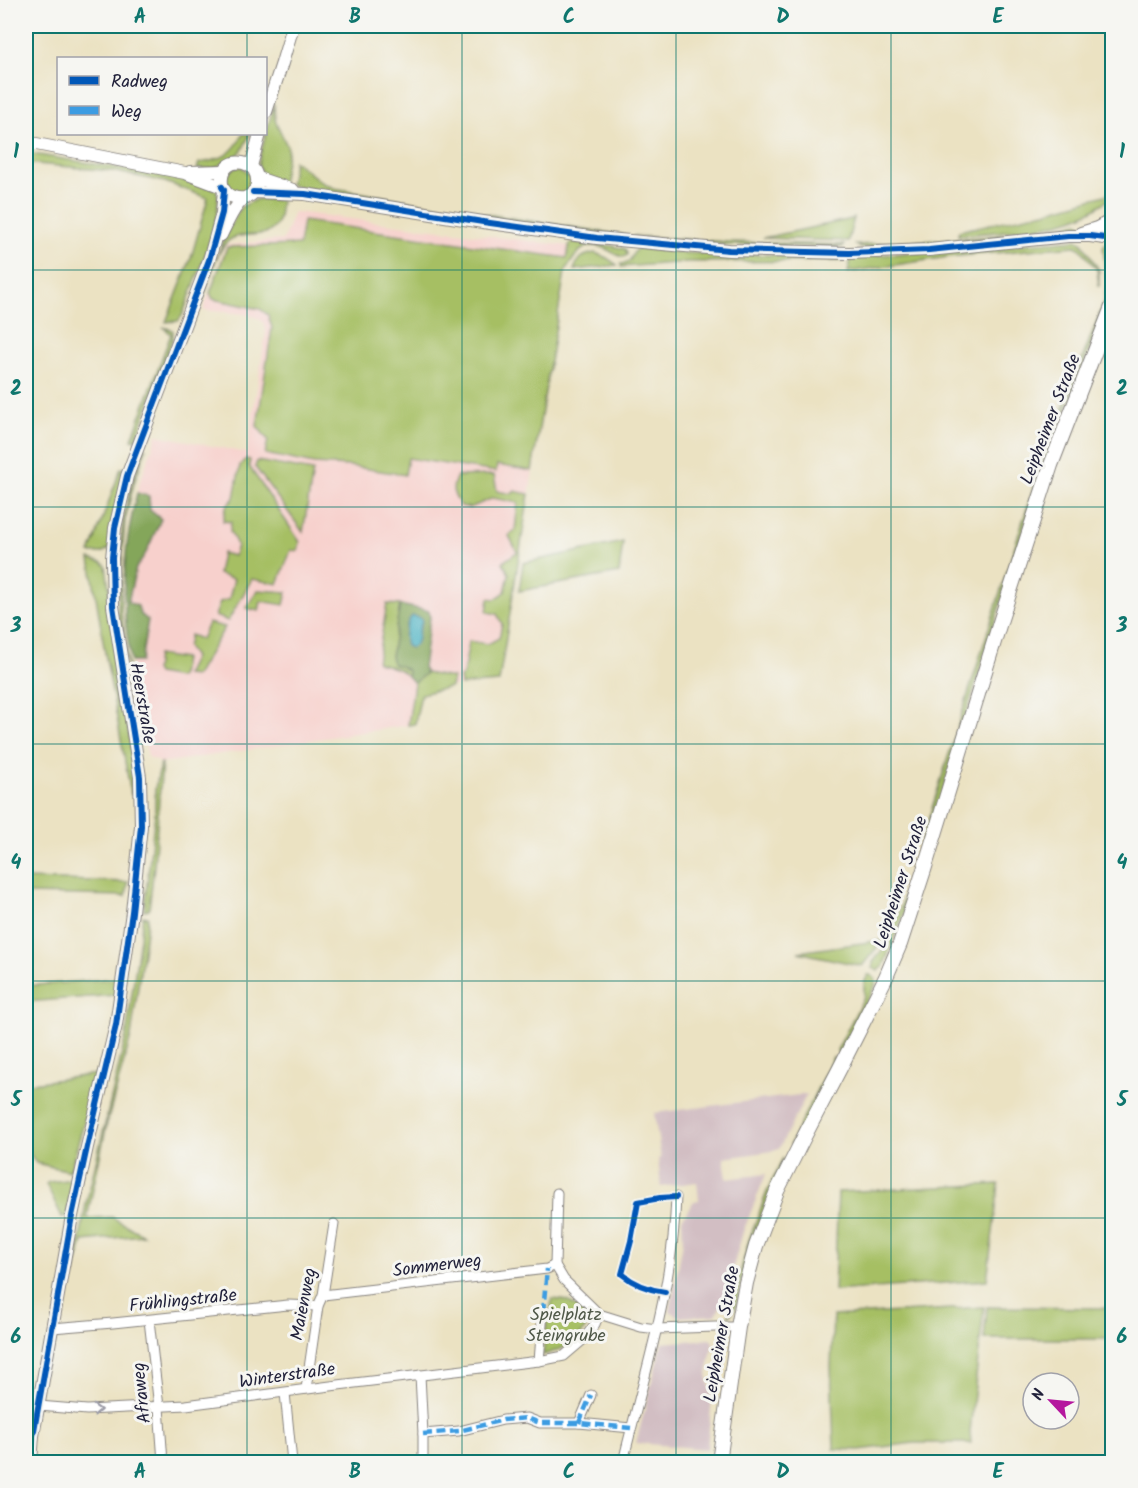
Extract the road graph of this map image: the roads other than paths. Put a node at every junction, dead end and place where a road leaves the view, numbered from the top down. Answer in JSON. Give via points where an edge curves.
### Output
{"nodes":[{"id":1,"x":293,"y":26,"type":"edge"},
{"id":2,"x":267,"y":109,"type":"edge"},
{"id":3,"x":255,"y":135,"type":"edge"},
{"id":4,"x":259,"y":135,"type":"edge"},
{"id":5,"x":26,"y":142,"type":"edge"},
{"id":6,"x":244,"y":164,"type":"junction"},
{"id":7,"x":224,"y":171,"type":"junction"},
{"id":8,"x":185,"y":172,"type":"junction"},
{"id":9,"x":258,"y":178,"type":"junction"},
{"id":10,"x":223,"y":189,"type":"junction"},
{"id":11,"x":305,"y":194,"type":"junction"},
{"id":12,"x":248,"y":195,"type":"junction"},
{"id":13,"x":1111,"y":219,"type":"edge"},
{"id":14,"x":1068,"y":236,"type":"junction"},
{"id":15,"x":1113,"y":239,"type":"edge"},
{"id":16,"x":208,"y":260,"type":"junction"},
{"id":17,"x":1113,"y":307,"type":"edge"},
{"id":18,"x":557,"y":1193,"type":"dead end"},
{"id":19,"x":676,"y":1197,"type":"dead end"},
{"id":20,"x":334,"y":1224,"type":"dead end"},
{"id":21,"x":555,"y":1265,"type":"junction"},
{"id":22,"x":323,"y":1295,"type":"junction"},
{"id":23,"x":318,"y":1306,"type":"junction"},
{"id":24,"x":543,"y":1312,"type":"dead end"},
{"id":25,"x":599,"y":1314,"type":"junction"},
{"id":26,"x":149,"y":1320,"type":"junction"},
{"id":27,"x":738,"y":1327,"type":"junction"},
{"id":28,"x":52,"y":1328,"type":"junction"},
{"id":29,"x":657,"y":1329,"type":"junction"},
{"id":30,"x":539,"y":1361,"type":"junction"},
{"id":31,"x":420,"y":1376,"type":"junction"},
{"id":32,"x":306,"y":1389,"type":"junction"},
{"id":33,"x":285,"y":1393,"type":"junction"},
{"id":34,"x":591,"y":1395,"type":"dead end"},
{"id":35,"x":39,"y":1406,"type":"junction"},
{"id":36,"x":159,"y":1407,"type":"junction"},
{"id":37,"x":579,"y":1423,"type":"junction"},
{"id":38,"x":631,"y":1428,"type":"junction"},
{"id":39,"x":423,"y":1434,"type":"junction"},
{"id":40,"x":31,"y":1462,"type":"edge"},
{"id":41,"x":163,"y":1462,"type":"edge"},
{"id":42,"x":292,"y":1462,"type":"edge"},
{"id":43,"x":423,"y":1462,"type":"edge"},
{"id":44,"x":622,"y":1462,"type":"edge"},
{"id":45,"x":719,"y":1462,"type":"edge"}],
"edges":[{"from":1,"to":2,"type":"street"},
{"from":3,"to":6,"type":"street"},
{"from":4,"to":6,"type":"street"},
{"from":5,"to":8,"type":"street"},
{"from":6,"to":7,"type":"street","via":[[232,164]]},
{"from":6,"to":9,"type":"street"},
{"from":7,"to":8,"type":"street"},
{"from":7,"to":10,"type":"street"},
{"from":8,"to":10,"type":"street"},
{"from":9,"to":11,"type":"street"},
{"from":9,"to":12,"type":"street"},
{"from":10,"to":12,"type":"street","via":[[234,198]]},
{"from":10,"to":16,"type":"street","name":"Heerstraße","via":[[222,213]]},
{"from":11,"to":12,"type":"street"},
{"from":11,"to":14,"type":"street","via":[[597,238],[729,250],[929,250]]},
{"from":12,"to":16,"type":"street","name":"Heerstraße","via":[[234,210]]},
{"from":13,"to":14,"type":"street","via":[[1097,228]]},
{"from":13,"to":15,"type":"main road","via":[[1109,231]]},
{"from":14,"to":15,"type":"street"},
{"from":16,"to":28,"type":"street","name":"Heerstraße","via":[[127,476],[115,528],[112,606],[140,777],[141,826],[116,1025],[87,1147]]},
{"from":17,"to":27,"type":"main road","name":"Leipheimer Straße","via":[[1051,465],[900,944],[774,1200],[756,1246]]},
{"from":18,"to":21,"type":"street"},
{"from":19,"to":29,"type":"street","via":[[674,1233]]},
{"from":20,"to":22,"type":"street","name":"Maienweg"},
{"from":21,"to":22,"type":"street","name":"Sommerweg"},
{"from":21,"to":25,"type":"street","via":[[564,1280]]},
{"from":22,"to":23,"type":"street","name":"Maienweg"},
{"from":23,"to":26,"type":"street","name":"Frühlingstraße","via":[[288,1305]]},
{"from":23,"to":32,"type":"street","name":"Maienweg"},
{"from":24,"to":30,"type":"street"},
{"from":25,"to":29,"type":"street"},
{"from":25,"to":30,"type":"street","name":"Winterstraße","via":[[584,1339],[564,1356]]},
{"from":26,"to":28,"type":"street","name":"Frühlingstraße"},
{"from":26,"to":36,"type":"street","name":"Afraweg"},
{"from":27,"to":29,"type":"street"},
{"from":27,"to":45,"type":"main road","name":"Leipheimer Straße"},
{"from":28,"to":35,"type":"street","name":"Heerstraße"},
{"from":29,"to":38,"type":"street"},
{"from":30,"to":31,"type":"street","name":"Winterstraße"},
{"from":31,"to":32,"type":"street","name":"Winterstraße"},
{"from":31,"to":39,"type":"street"},
{"from":32,"to":33,"type":"street","name":"Winterstraße"},
{"from":33,"to":36,"type":"street","name":"Winterstraße"},
{"from":33,"to":42,"type":"street"},
{"from":34,"to":37,"type":"street"},
{"from":35,"to":36,"type":"street","name":"Winterstraße","one_way":true,"via":[[87,1410]]},
{"from":35,"to":40,"type":"street","name":"Heerstraße"},
{"from":36,"to":41,"type":"street","name":"Afraweg"},
{"from":37,"to":38,"type":"street"},
{"from":37,"to":39,"type":"street","via":[[540,1423],[527,1418]]},
{"from":38,"to":44,"type":"street"},
{"from":39,"to":43,"type":"street"}]}
